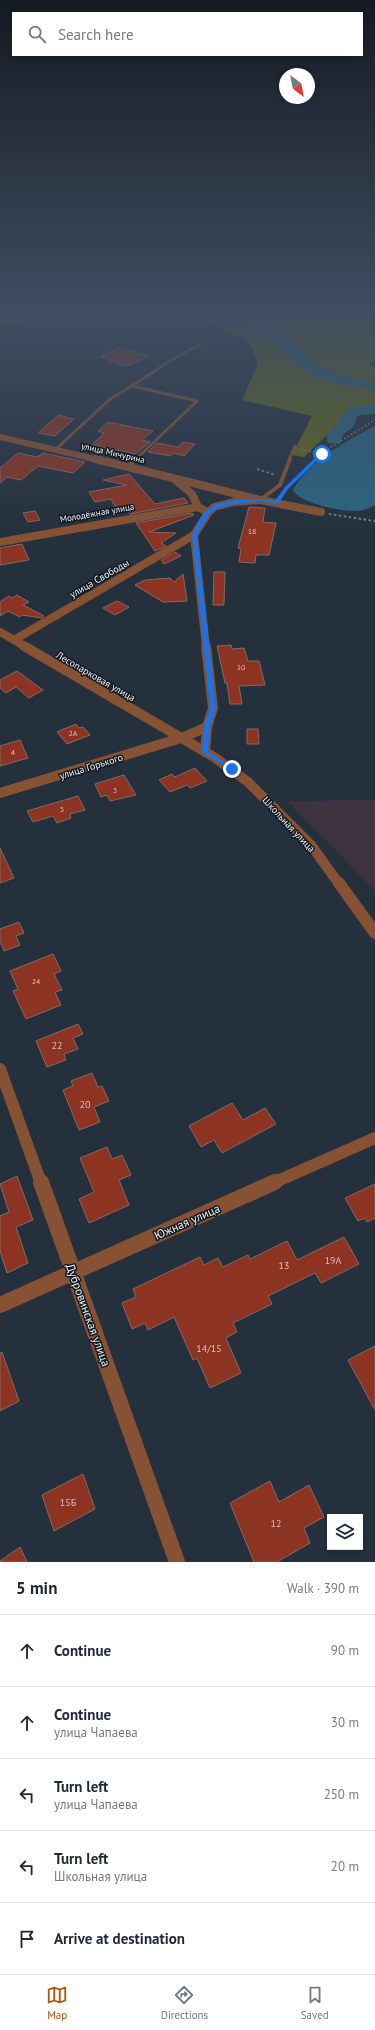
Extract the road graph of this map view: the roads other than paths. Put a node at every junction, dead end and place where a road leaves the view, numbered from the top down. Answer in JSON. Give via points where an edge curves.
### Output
{"nodes":[{"id":1,"x":132,"y":386,"type":"joint"},
{"id":2,"x":0,"y":437,"type":"edge"},
{"id":3,"x":295,"y":447,"type":"road end"},
{"id":4,"x":55,"y":450,"type":"junction"},
{"id":5,"x":128,"y":467,"type":"junction"},
{"id":6,"x":173,"y":478,"type":"junction"},
{"id":7,"x":260,"y":500,"type":"junction"},
{"id":8,"x":198,"y":506,"type":"junction"},
{"id":9,"x":208,"y":512,"type":"junction"},
{"id":10,"x":321,"y":512,"type":"road end"},
{"id":11,"x":194,"y":535,"type":"junction"},
{"id":12,"x":0,"y":542,"type":"edge"},
{"id":13,"x":0,"y":632,"type":"edge"},
{"id":14,"x":14,"y":640,"type":"junction"},
{"id":15,"x":207,"y":727,"type":"junction"},
{"id":16,"x":181,"y":738,"type":"junction"},
{"id":17,"x":205,"y":752,"type":"junction"},
{"id":18,"x":0,"y":793,"type":"edge"},
{"id":19,"x":375,"y":933,"type":"edge"},
{"id":20,"x":0,"y":1069,"type":"edge"},
{"id":21,"x":375,"y":1138,"type":"edge"},
{"id":22,"x":73,"y":1273,"type":"junction"},
{"id":23,"x":0,"y":1305,"type":"edge"},
{"id":24,"x":177,"y":1562,"type":"edge"}],
"edges":[{"from":1,"to":4,"type":"lane","via":[[110,399]]},
{"from":1,"to":5,"type":"lane","via":[[197,401]]},
{"from":2,"to":4,"type":"street","name":"улица Мичурина"},
{"from":3,"to":7,"type":"lane","via":[[280,485]]},
{"from":4,"to":5,"type":"street","name":"улица Мичурина"},
{"from":5,"to":6,"type":"street","name":"улица Мичурина"},
{"from":6,"to":7,"type":"street"},
{"from":6,"to":8,"type":"street","name":"улица Мичурина","via":[[192,494]]},
{"from":7,"to":9,"type":"street","via":[[224,504]]},
{"from":7,"to":10,"type":"street"},
{"from":8,"to":9,"type":"street","name":"улица Мичурина"},
{"from":8,"to":12,"type":"street","name":"Молодёжная улица"},
{"from":9,"to":11,"type":"street"},
{"from":11,"to":14,"type":"street","name":"улица Свободы"},
{"from":11,"to":15,"type":"street","via":[[213,708]]},
{"from":13,"to":14,"type":"street","name":"Лесопарковая улица"},
{"from":14,"to":16,"type":"street","name":"Лесопарковая улица"},
{"from":15,"to":16,"type":"street","name":"улица Горького"},
{"from":15,"to":17,"type":"street"},
{"from":16,"to":17,"type":"street","name":"Школьная улица"},
{"from":16,"to":18,"type":"street","name":"улица Горького"},
{"from":17,"to":19,"type":"street","name":"Школьная улица","via":[[248,782],[293,825],[328,867]]},
{"from":20,"to":22,"type":"street","name":"Дубровинская улица"},
{"from":21,"to":22,"type":"street","name":"Южная улица"},
{"from":22,"to":23,"type":"street","name":"Южная улица"},
{"from":22,"to":24,"type":"street","name":"Дубровинская улица"}]}
